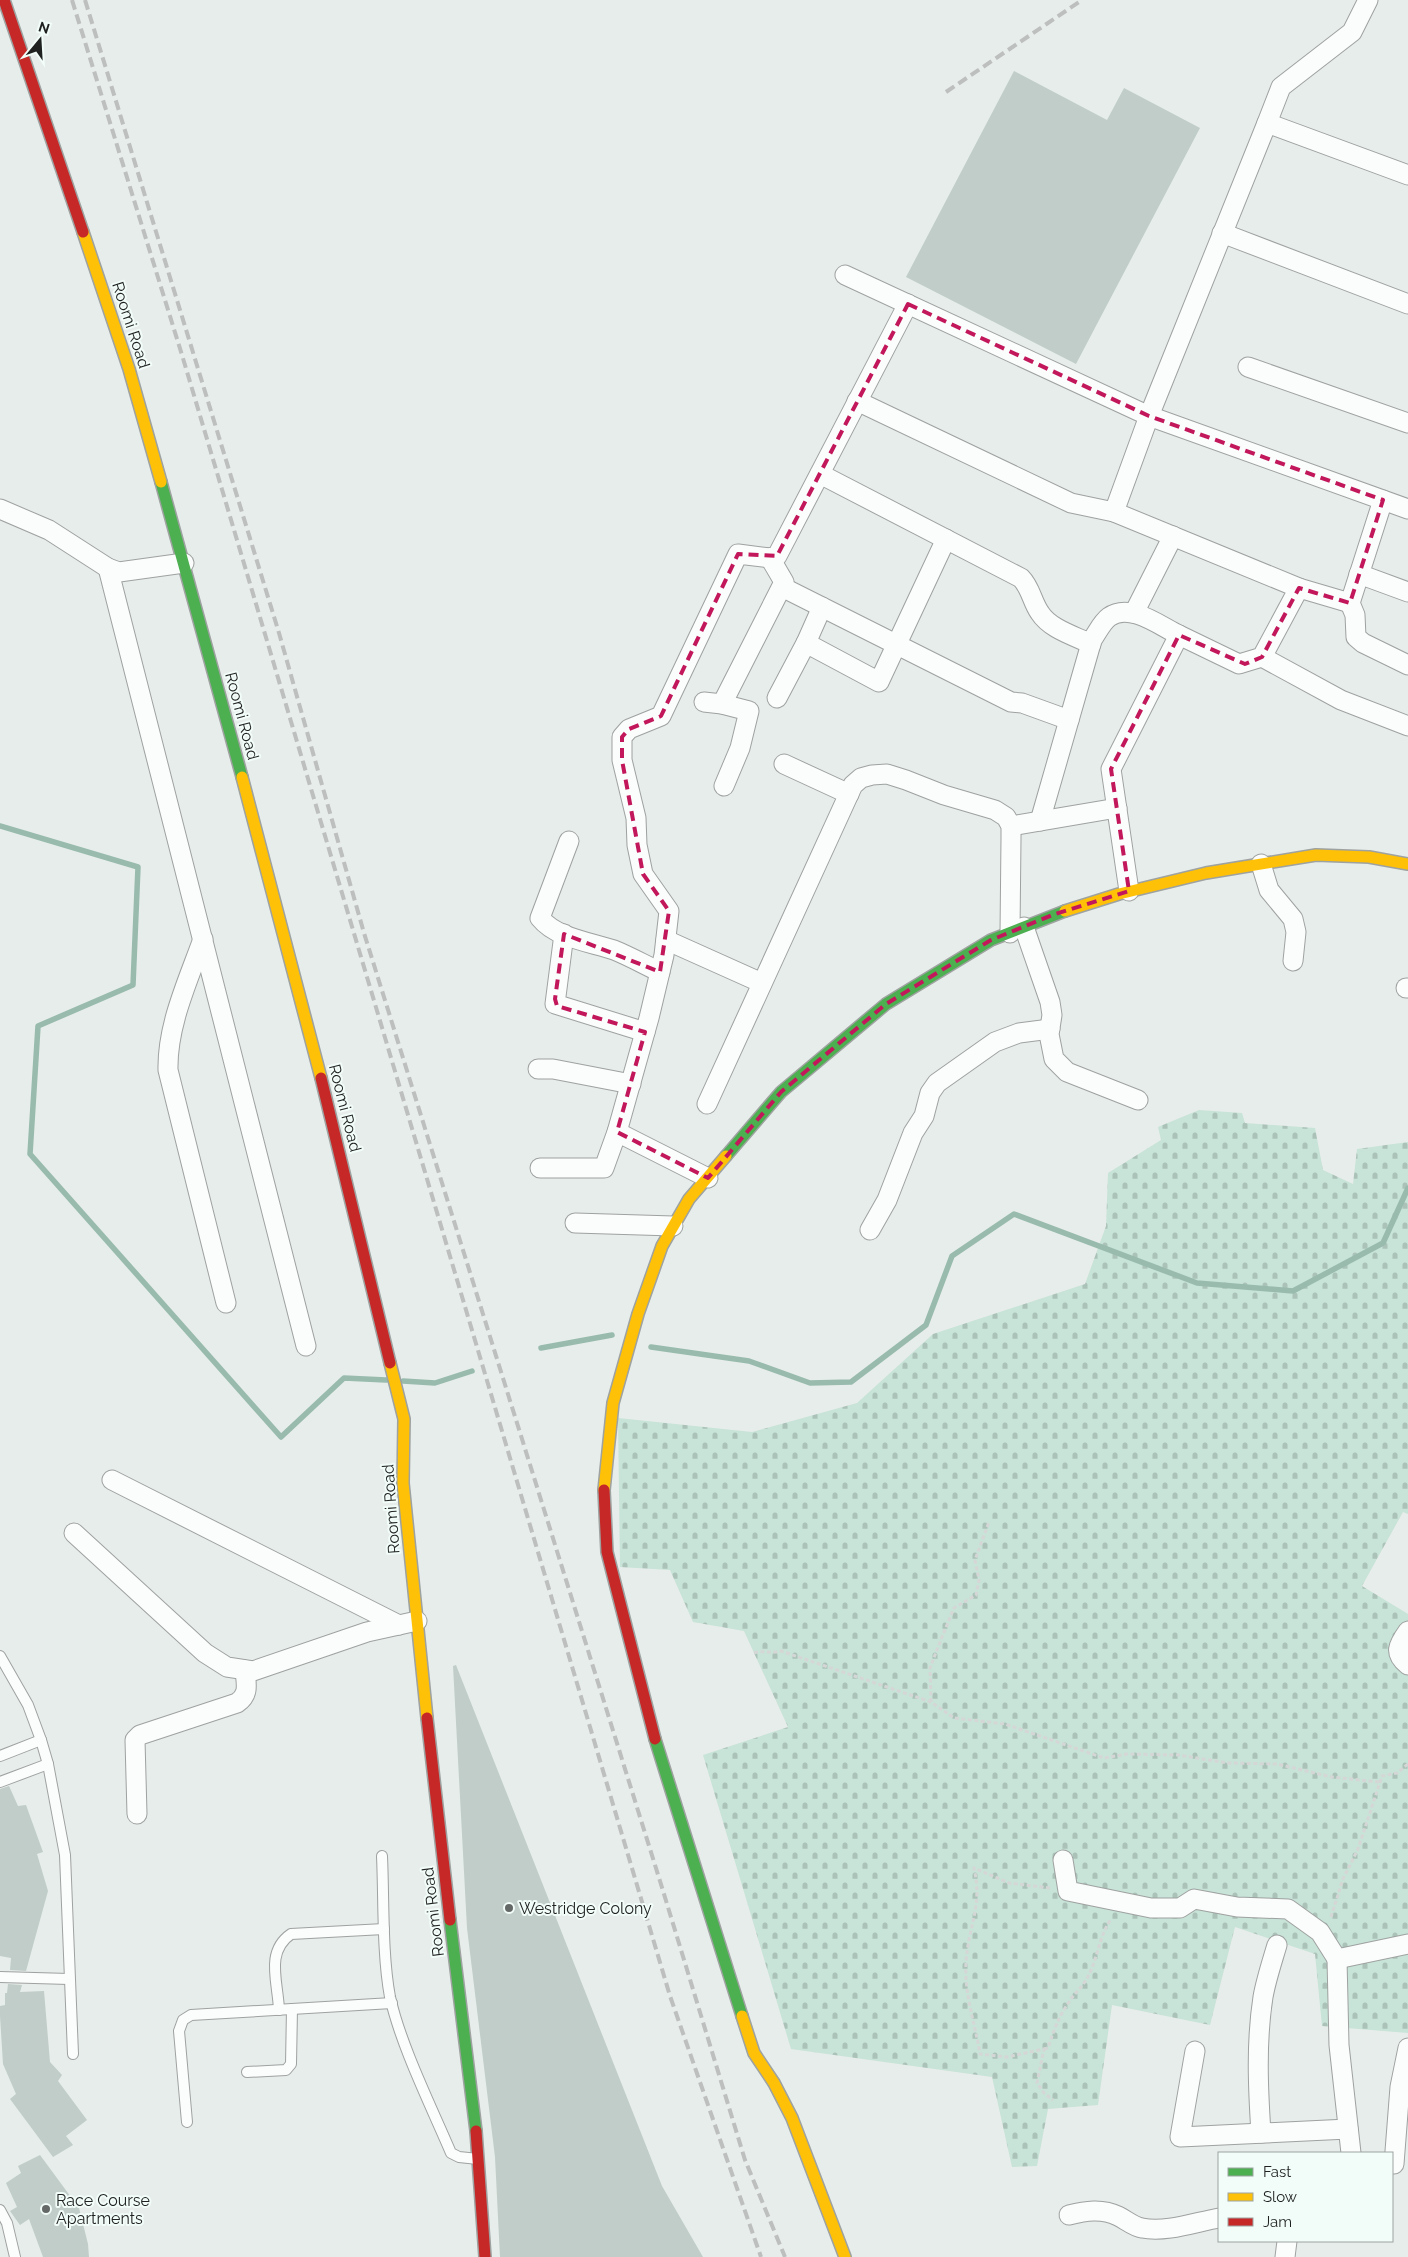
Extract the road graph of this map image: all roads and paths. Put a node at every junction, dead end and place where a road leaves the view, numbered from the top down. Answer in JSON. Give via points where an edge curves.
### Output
{"nodes":[{"id":1,"x":4,"y":0,"type":"edge"},
{"id":2,"x":1368,"y":0,"type":"edge"},
{"id":3,"x":1266,"y":123,"type":"junction"},
{"id":4,"x":1408,"y":175,"type":"edge"},
{"id":5,"x":1222,"y":233,"type":"junction"},
{"id":6,"x":845,"y":275,"type":"dead end"},
{"id":7,"x":908,"y":304,"type":"junction"},
{"id":8,"x":1408,"y":304,"type":"edge"},
{"id":9,"x":1248,"y":367,"type":"dead end"},
{"id":10,"x":858,"y":401,"type":"junction"},
{"id":11,"x":1148,"y":416,"type":"junction"},
{"id":12,"x":1408,"y":424,"type":"edge"},
{"id":13,"x":820,"y":474,"type":"junction"},
{"id":14,"x":1383,"y":500,"type":"junction"},
{"id":15,"x":0,"y":509,"type":"edge"},
{"id":16,"x":1408,"y":509,"type":"edge"},
{"id":17,"x":1114,"y":512,"type":"junction"},
{"id":18,"x":1173,"y":536,"type":"junction"},
{"id":19,"x":946,"y":539,"type":"junction"},
{"id":20,"x":770,"y":558,"type":"junction"},
{"id":21,"x":184,"y":563,"type":"junction"},
{"id":22,"x":108,"y":568,"type":"junction"},
{"id":23,"x":1359,"y":574,"type":"junction"},
{"id":24,"x":782,"y":587,"type":"junction"},
{"id":25,"x":1300,"y":588,"type":"junction"},
{"id":26,"x":1408,"y":592,"type":"edge"},
{"id":27,"x":1350,"y":603,"type":"junction"},
{"id":28,"x":822,"y":607,"type":"junction"},
{"id":29,"x":1134,"y":613,"type":"junction"},
{"id":30,"x":1179,"y":635,"type":"junction"},
{"id":31,"x":806,"y":643,"type":"junction"},
{"id":32,"x":896,"y":643,"type":"junction"},
{"id":33,"x":1091,"y":644,"type":"junction"},
{"id":34,"x":1262,"y":657,"type":"junction"},
{"id":35,"x":1408,"y":665,"type":"edge"},
{"id":36,"x":777,"y":698,"type":"dead end"},
{"id":37,"x":1069,"y":720,"type":"junction"},
{"id":38,"x":1408,"y":726,"type":"edge"},
{"id":39,"x":784,"y":764,"type":"dead end"},
{"id":40,"x":724,"y":786,"type":"dead end"},
{"id":41,"x":849,"y":794,"type":"junction"},
{"id":42,"x":1117,"y":808,"type":"junction"},
{"id":43,"x":1040,"y":821,"type":"junction"},
{"id":44,"x":1011,"y":826,"type":"junction"},
{"id":45,"x":569,"y":841,"type":"dead end"},
{"id":46,"x":1262,"y":864,"type":"junction"},
{"id":47,"x":1408,"y":864,"type":"edge"},
{"id":48,"x":1129,"y":891,"type":"junction"},
{"id":49,"x":1017,"y":930,"type":"junction"},
{"id":50,"x":564,"y":934,"type":"junction"},
{"id":51,"x":202,"y":939,"type":"junction"},
{"id":52,"x":666,"y":940,"type":"junction"},
{"id":53,"x":1293,"y":960,"type":"dead end"},
{"id":54,"x":660,"y":972,"type":"junction"},
{"id":55,"x":762,"y":983,"type":"junction"},
{"id":56,"x":1050,"y":1030,"type":"junction"},
{"id":57,"x":645,"y":1032,"type":"junction"},
{"id":58,"x":538,"y":1069,"type":"dead end"},
{"id":59,"x":631,"y":1084,"type":"junction"},
{"id":60,"x":1138,"y":1100,"type":"dead end"},
{"id":61,"x":706,"y":1104,"type":"dead end"},
{"id":62,"x":617,"y":1132,"type":"junction"},
{"id":63,"x":540,"y":1168,"type":"dead end"},
{"id":64,"x":708,"y":1178,"type":"junction"},
{"id":65,"x":575,"y":1223,"type":"dead end"},
{"id":66,"x":673,"y":1226,"type":"junction"},
{"id":67,"x":870,"y":1230,"type":"dead end"},
{"id":68,"x":226,"y":1302,"type":"dead end"},
{"id":69,"x":306,"y":1346,"type":"dead end"},
{"id":70,"x":112,"y":1480,"type":"dead end"},
{"id":71,"x":989,"y":1522,"type":"dead end"},
{"id":72,"x":74,"y":1533,"type":"dead end"},
{"id":73,"x":417,"y":1621,"type":"junction"},
{"id":74,"x":399,"y":1625,"type":"junction"},
{"id":75,"x":1408,"y":1631,"type":"edge"},
{"id":76,"x":754,"y":1653,"type":"dead end"},
{"id":77,"x":0,"y":1656,"type":"edge"},
{"id":78,"x":1408,"y":1666,"type":"edge"},
{"id":79,"x":245,"y":1670,"type":"junction"},
{"id":80,"x":932,"y":1702,"type":"junction"},
{"id":81,"x":40,"y":1740,"type":"junction"},
{"id":82,"x":0,"y":1756,"type":"edge"},
{"id":83,"x":48,"y":1764,"type":"junction"},
{"id":84,"x":1408,"y":1764,"type":"edge"},
{"id":85,"x":0,"y":1782,"type":"edge"},
{"id":86,"x":1379,"y":1782,"type":"junction"},
{"id":87,"x":138,"y":1814,"type":"dead end"},
{"id":88,"x":382,"y":1856,"type":"dead end"},
{"id":89,"x":1063,"y":1860,"type":"dead end"},
{"id":90,"x":1068,"y":1891,"type":"junction"},
{"id":91,"x":1120,"y":1900,"type":"junction"},
{"id":92,"x":1329,"y":1923,"type":"dead end"},
{"id":93,"x":384,"y":1930,"type":"junction"},
{"id":94,"x":1277,"y":1944,"type":"dead end"},
{"id":95,"x":1408,"y":1944,"type":"edge"},
{"id":96,"x":1337,"y":1959,"type":"junction"},
{"id":97,"x":0,"y":1977,"type":"edge"},
{"id":98,"x":69,"y":1979,"type":"junction"},
{"id":99,"x":392,"y":2003,"type":"junction"},
{"id":100,"x":292,"y":2009,"type":"junction"},
{"id":101,"x":279,"y":2010,"type":"junction"},
{"id":102,"x":1408,"y":2048,"type":"edge"},
{"id":103,"x":1044,"y":2049,"type":"junction"},
{"id":104,"x":1195,"y":2051,"type":"dead end"},
{"id":105,"x":73,"y":2054,"type":"dead end"},
{"id":106,"x":247,"y":2072,"type":"dead end"},
{"id":107,"x":1053,"y":2100,"type":"dead end"},
{"id":108,"x":187,"y":2122,"type":"dead end"},
{"id":109,"x":1348,"y":2129,"type":"junction"},
{"id":110,"x":1261,"y":2133,"type":"junction"},
{"id":111,"x":1351,"y":2152,"type":"edge"},
{"id":112,"x":479,"y":2159,"type":"junction"},
{"id":113,"x":1398,"y":2165,"type":"edge"},
{"id":114,"x":0,"y":2210,"type":"edge"},
{"id":115,"x":1069,"y":2215,"type":"dead end"},
{"id":116,"x":1218,"y":2218,"type":"edge"},
{"id":117,"x":1287,"y":2242,"type":"edge"},
{"id":118,"x":14,"y":2257,"type":"edge"},
{"id":119,"x":485,"y":2257,"type":"edge"},
{"id":120,"x":845,"y":2257,"type":"edge"},
{"id":121,"x":1285,"y":2257,"type":"edge"}],
"edges":[{"from":1,"to":21,"type":"street","name":"Roomi Road","via":[[129,369]]},
{"from":2,"to":3,"type":"street","via":[[1352,32],[1281,87]]},
{"from":3,"to":4,"type":"street"},
{"from":3,"to":5,"type":"street"},
{"from":5,"to":8,"type":"street"},
{"from":5,"to":11,"type":"street"},
{"from":6,"to":7,"type":"street"},
{"from":7,"to":10,"type":"street"},
{"from":7,"to":11,"type":"street"},
{"from":9,"to":12,"type":"street"},
{"from":10,"to":13,"type":"street"},
{"from":10,"to":17,"type":"street","via":[[1070,503]]},
{"from":11,"to":14,"type":"street"},
{"from":11,"to":17,"type":"street"},
{"from":13,"to":19,"type":"street"},
{"from":13,"to":20,"type":"street","via":[[778,556]]},
{"from":14,"to":16,"type":"street"},
{"from":14,"to":23,"type":"street"},
{"from":15,"to":22,"type":"street","via":[[49,530]]},
{"from":17,"to":18,"type":"street"},
{"from":18,"to":25,"type":"street"},
{"from":18,"to":29,"type":"street"},
{"from":19,"to":32,"type":"street"},
{"from":19,"to":33,"type":"street","via":[[1021,578],[1046,619]]},
{"from":20,"to":24,"type":"street","via":[[784,582]]},
{"from":20,"to":52,"type":"street","via":[[738,554],[661,716],[629,729],[622,737],[622,760],[636,818],[637,845],[644,874],[669,912]]},
{"from":21,"to":22,"type":"street","via":[[119,572]]},
{"from":21,"to":73,"type":"street","name":"Roomi Road","via":[[312,1042],[404,1419],[403,1482]]},
{"from":22,"to":51,"type":"street"},
{"from":23,"to":26,"type":"street"},
{"from":23,"to":27,"type":"street"},
{"from":24,"to":28,"type":"street"},
{"from":24,"to":40,"type":"street","via":[[713,703],[749,711],[740,748]]},
{"from":25,"to":27,"type":"street"},
{"from":25,"to":34,"type":"street"},
{"from":27,"to":35,"type":"street","via":[[1355,615],[1356,637]]},
{"from":28,"to":31,"type":"street"},
{"from":28,"to":32,"type":"street"},
{"from":29,"to":30,"type":"street"},
{"from":29,"to":33,"type":"street","via":[[1109,617]]},
{"from":30,"to":34,"type":"street","via":[[1239,664]]},
{"from":30,"to":42,"type":"street","via":[[1111,769]]},
{"from":31,"to":32,"type":"street","via":[[879,682]]},
{"from":31,"to":36,"type":"street"},
{"from":32,"to":37,"type":"street","via":[[1011,702]]},
{"from":33,"to":37,"type":"street"},
{"from":34,"to":38,"type":"street","via":[[1341,700]]},
{"from":37,"to":43,"type":"street"},
{"from":39,"to":41,"type":"street"},
{"from":41,"to":44,"type":"street","via":[[861,778],[887,774],[944,796],[995,810],[1006,817]]},
{"from":41,"to":55,"type":"street"},
{"from":42,"to":43,"type":"street"},
{"from":42,"to":48,"type":"street"},
{"from":43,"to":44,"type":"street"},
{"from":44,"to":49,"type":"street"},
{"from":45,"to":50,"type":"street","via":[[540,918]]},
{"from":46,"to":47,"type":"street","via":[[1316,855],[1369,857]]},
{"from":46,"to":48,"type":"street","via":[[1206,872]]},
{"from":46,"to":53,"type":"street","via":[[1269,890],[1293,919],[1296,932]]},
{"from":48,"to":49,"type":"street","via":[[1055,914]]},
{"from":49,"to":56,"type":"street","via":[[1050,1002]]},
{"from":49,"to":64,"type":"street","via":[[991,940],[886,1004],[781,1092]]},
{"from":50,"to":54,"type":"street","via":[[616,951]]},
{"from":50,"to":57,"type":"street","via":[[555,1004]]},
{"from":51,"to":68,"type":"street","via":[[175,1019],[167,1050],[168,1070]]},
{"from":51,"to":69,"type":"street"},
{"from":52,"to":54,"type":"street"},
{"from":52,"to":55,"type":"street"},
{"from":54,"to":57,"type":"street"},
{"from":55,"to":61,"type":"street"},
{"from":56,"to":60,"type":"street","via":[[1050,1049],[1066,1072]]},
{"from":56,"to":67,"type":"street","via":[[1020,1033],[995,1042],[937,1083],[930,1093],[924,1116],[913,1133],[887,1200]]},
{"from":57,"to":59,"type":"street"},
{"from":58,"to":59,"type":"street","via":[[554,1069]]},
{"from":59,"to":62,"type":"street"},
{"from":62,"to":63,"type":"street","via":[[604,1168]]},
{"from":62,"to":64,"type":"street"},
{"from":64,"to":66,"type":"street","via":[[689,1199]]},
{"from":65,"to":66,"type":"street"},
{"from":66,"to":120,"type":"street","via":[[662,1246],[638,1314],[613,1403],[604,1494],[607,1552],[651,1724],[754,2052],[792,2118]]},
{"from":70,"to":74,"type":"street"},
{"from":71,"to":80,"type":"path","via":[[975,1560],[979,1580],[976,1595],[954,1608],[930,1668]]},
{"from":72,"to":79,"type":"street","via":[[205,1653],[227,1667]]},
{"from":73,"to":74,"type":"street"},
{"from":73,"to":112,"type":"street","name":"Roomi Road"},
{"from":74,"to":79,"type":"street","via":[[367,1632],[253,1671]]},
{"from":75,"to":78,"type":"street","via":[[1397,1648]]},
{"from":76,"to":80,"type":"path","via":[[781,1651]]},
{"from":77,"to":81,"type":"lane","via":[[28,1705]]},
{"from":79,"to":87,"type":"street","via":[[247,1690],[237,1703],[140,1735],[135,1740]]},
{"from":80,"to":86,"type":"path","via":[[954,1718],[1005,1724],[1104,1758],[1127,1754],[1178,1754],[1228,1763],[1277,1764],[1332,1777]]},
{"from":81,"to":82,"type":"lane"},
{"from":81,"to":83,"type":"lane"},
{"from":83,"to":85,"type":"lane"},
{"from":83,"to":98,"type":"lane","via":[[65,1855]]},
{"from":84,"to":86,"type":"path","via":[[1397,1773],[1382,1776]]},
{"from":86,"to":92,"type":"path","via":[[1358,1849],[1343,1879]]},
{"from":88,"to":93,"type":"lane"},
{"from":89,"to":90,"type":"street"},
{"from":90,"to":91,"type":"street"},
{"from":90,"to":103,"type":"path","via":[[1009,1883],[974,1868],[978,1904],[969,1937],[967,1998],[980,2054],[1007,2057]]},
{"from":91,"to":96,"type":"street","via":[[1151,1908],[1180,1908],[1194,1899],[1237,1907],[1288,1909],[1320,1932]]},
{"from":91,"to":103,"type":"path","via":[[1102,1932],[1097,1957],[1085,1981],[1068,2002],[1055,2025],[1048,2048]]},
{"from":93,"to":99,"type":"lane"},
{"from":93,"to":101,"type":"lane","via":[[291,1934],[275,1953]]},
{"from":94,"to":110,"type":"street","via":[[1263,1996],[1257,2066]]},
{"from":95,"to":96,"type":"street"},
{"from":96,"to":109,"type":"street","via":[[1339,2045]]},
{"from":97,"to":98,"type":"lane"},
{"from":98,"to":105,"type":"lane"},
{"from":99,"to":100,"type":"lane"},
{"from":99,"to":112,"type":"lane","via":[[451,2153]]},
{"from":100,"to":101,"type":"lane"},
{"from":100,"to":106,"type":"lane","via":[[291,2064],[286,2070]]},
{"from":101,"to":108,"type":"lane","via":[[191,2015],[183,2020],[179,2031]]},
{"from":102,"to":113,"type":"street","via":[[1400,2088]]},
{"from":103,"to":107,"type":"path","via":[[1037,2083]]},
{"from":104,"to":110,"type":"street","via":[[1180,2136]]},
{"from":109,"to":110,"type":"street"},
{"from":109,"to":111,"type":"street"},
{"from":112,"to":119,"type":"street","name":"Roomi Road"},
{"from":114,"to":118,"type":"lane","via":[[7,2223]]},
{"from":115,"to":116,"type":"street","via":[[1087,2210],[1101,2211],[1140,2228],[1156,2229]]},
{"from":117,"to":121,"type":"street"}]}
